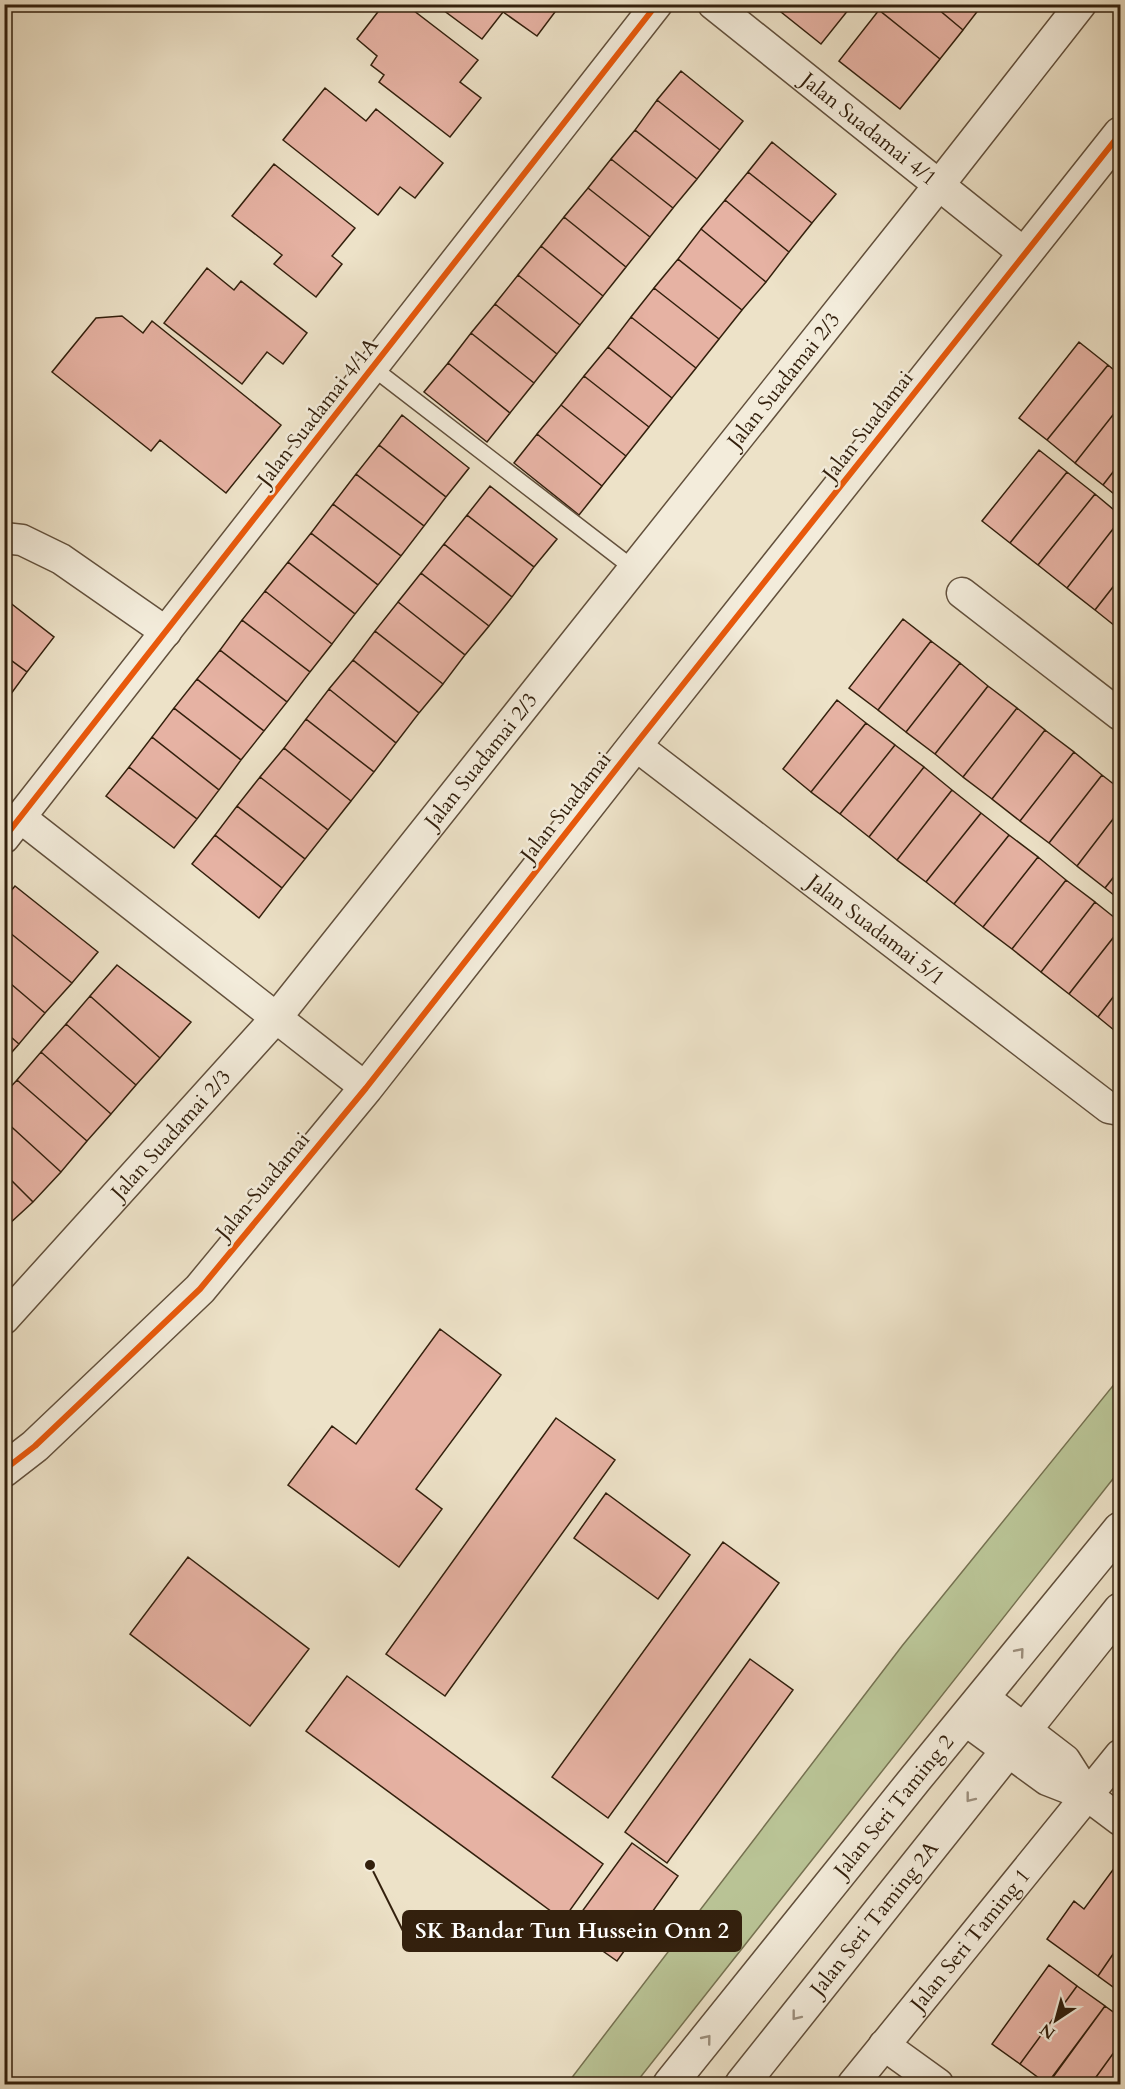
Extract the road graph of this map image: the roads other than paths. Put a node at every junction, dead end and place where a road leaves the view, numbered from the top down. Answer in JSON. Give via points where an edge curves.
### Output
{"nodes":[{"id":1,"x":657,"y":4,"type":"edge"},
{"id":2,"x":713,"y":4,"type":"edge"},
{"id":3,"x":1081,"y":4,"type":"edge"},
{"id":4,"x":1120,"y":134,"type":"edge"},
{"id":5,"x":939,"y":185,"type":"junction"},
{"id":6,"x":1025,"y":254,"type":"junction"},
{"id":7,"x":373,"y":368,"type":"junction"},
{"id":8,"x":4,"y":538,"type":"edge"},
{"id":9,"x":634,"y":568,"type":"junction"},
{"id":10,"x":962,"y":593,"type":"dead end"},
{"id":11,"x":166,"y":632,"type":"junction"},
{"id":12,"x":1120,"y":715,"type":"edge"},
{"id":13,"x":635,"y":745,"type":"junction"},
{"id":14,"x":13,"y":828,"type":"edge"},
{"id":15,"x":276,"y":1018,"type":"junction"},
{"id":16,"x":366,"y":1088,"type":"junction"},
{"id":17,"x":1120,"y":1110,"type":"edge"},
{"id":18,"x":4,"y":1319,"type":"edge"},
{"id":19,"x":4,"y":1470,"type":"edge"},
{"id":20,"x":1120,"y":1529,"type":"edge"},
{"id":21,"x":1120,"y":1610,"type":"edge"},
{"id":22,"x":974,"y":1708,"type":"junction"},
{"id":23,"x":1015,"y":1740,"type":"junction"},
{"id":24,"x":1120,"y":1755,"type":"edge"},
{"id":25,"x":1088,"y":1796,"type":"junction"},
{"id":26,"x":1120,"y":1820,"type":"edge"},
{"id":27,"x":884,"y":2045,"type":"junction"},
{"id":28,"x":670,"y":2085,"type":"edge"},
{"id":29,"x":742,"y":2085,"type":"edge"},
{"id":30,"x":853,"y":2085,"type":"edge"},
{"id":31,"x":938,"y":2085,"type":"edge"}],
"edges":[{"from":1,"to":7,"type":"street","name":"Jalan Suadamai 4/1A"},
{"from":2,"to":5,"type":"street","name":"Jalan Suadamai 4/1"},
{"from":3,"to":5,"type":"street","name":"Jalan Suadamai 2/3"},
{"from":4,"to":6,"type":"street","name":"Jalan Suadamai"},
{"from":5,"to":6,"type":"street","name":"Jalan Suadamai 4/1"},
{"from":5,"to":9,"type":"street","name":"Jalan Suadamai 2/3"},
{"from":6,"to":13,"type":"street","name":"Jalan Suadamai"},
{"from":7,"to":9,"type":"lane"},
{"from":7,"to":11,"type":"street","name":"Jalan Suadamai 4/1A"},
{"from":8,"to":11,"type":"street","via":[[22,540],[61,559]]},
{"from":9,"to":15,"type":"street","name":"Jalan Suadamai 2/3"},
{"from":10,"to":12,"type":"street"},
{"from":11,"to":14,"type":"street","name":"Jalan Suadamai 4/1A"},
{"from":13,"to":16,"type":"street","name":"Jalan Suadamai"},
{"from":13,"to":17,"type":"street","name":"Jalan Suadamai 5/1","via":[[1109,1108]]},
{"from":14,"to":15,"type":"street"},
{"from":15,"to":16,"type":"street"},
{"from":15,"to":18,"type":"street","name":"Jalan Suadamai 2/3"},
{"from":16,"to":19,"type":"street","name":"Jalan Suadamai","via":[[200,1289],[35,1446]]},
{"from":22,"to":20,"type":"street","name":"Jalan Seri Taming 2","one_way":true},
{"from":21,"to":23,"type":"street"},
{"from":22,"to":23,"type":"street"},
{"from":28,"to":22,"type":"street","name":"Jalan Seri Taming 2","one_way":true},
{"from":23,"to":25,"type":"street","via":[[1047,1780]]},
{"from":23,"to":29,"type":"street","name":"Jalan Seri Taming 2A","one_way":true},
{"from":24,"to":25,"type":"street","name":"Jalan Seri Taming 1"},
{"from":25,"to":26,"type":"street"},
{"from":25,"to":27,"type":"street","name":"Jalan Seri Taming 1"},
{"from":27,"to":30,"type":"street","name":"Jalan Seri Taming 1"},
{"from":27,"to":31,"type":"street"}]}
